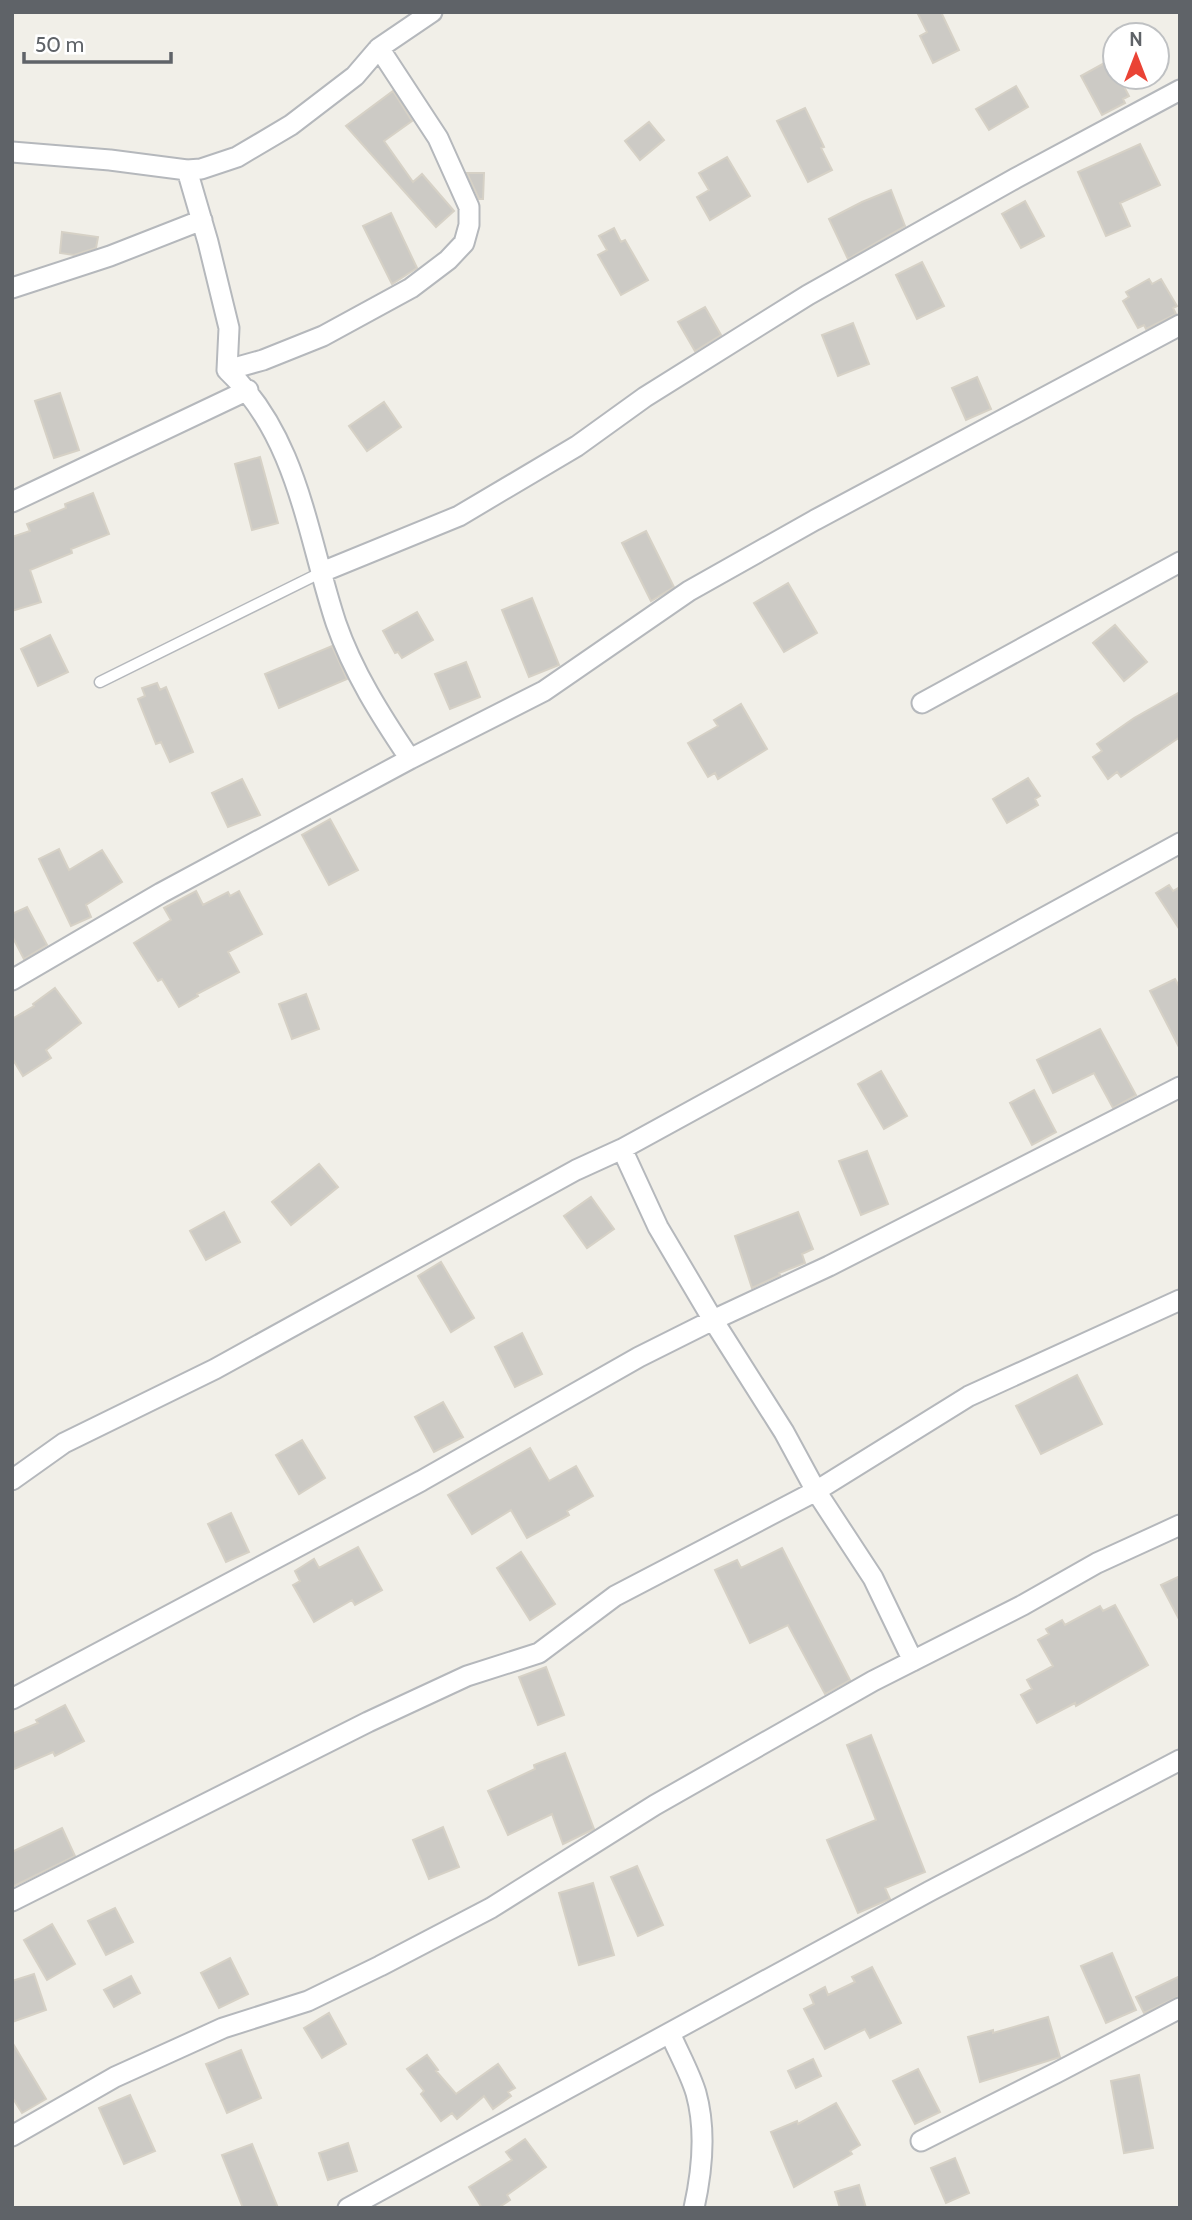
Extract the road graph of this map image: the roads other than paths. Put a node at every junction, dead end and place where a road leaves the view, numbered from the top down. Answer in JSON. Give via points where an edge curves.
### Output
{"nodes":[{"id":1,"x":423,"y":15,"type":"edge"},
{"id":2,"x":379,"y":48,"type":"junction"},
{"id":3,"x":1180,"y":90,"type":"edge"},
{"id":4,"x":12,"y":152,"type":"edge"},
{"id":5,"x":187,"y":170,"type":"junction"},
{"id":6,"x":202,"y":220,"type":"junction"},
{"id":7,"x":12,"y":288,"type":"edge"},
{"id":8,"x":1180,"y":325,"type":"edge"},
{"id":9,"x":227,"y":370,"type":"junction"},
{"id":10,"x":248,"y":390,"type":"junction"},
{"id":11,"x":12,"y":502,"type":"edge"},
{"id":12,"x":1180,"y":562,"type":"edge"},
{"id":13,"x":322,"y":572,"type":"junction"},
{"id":14,"x":100,"y":682,"type":"dead end"},
{"id":15,"x":922,"y":703,"type":"dead end"},
{"id":16,"x":410,"y":759,"type":"junction"},
{"id":17,"x":1180,"y":843,"type":"edge"},
{"id":18,"x":12,"y":981,"type":"edge"},
{"id":19,"x":1180,"y":1087,"type":"edge"},
{"id":20,"x":622,"y":1149,"type":"junction"},
{"id":21,"x":1180,"y":1300,"type":"edge"},
{"id":22,"x":713,"y":1320,"type":"junction"},
{"id":23,"x":12,"y":1479,"type":"edge"},
{"id":24,"x":816,"y":1491,"type":"junction"},
{"id":25,"x":1180,"y":1525,"type":"edge"},
{"id":26,"x":913,"y":1661,"type":"junction"},
{"id":27,"x":12,"y":1699,"type":"edge"},
{"id":28,"x":1180,"y":1760,"type":"edge"},
{"id":29,"x":12,"y":1901,"type":"edge"},
{"id":30,"x":1180,"y":2008,"type":"edge"},
{"id":31,"x":670,"y":2033,"type":"junction"},
{"id":32,"x":12,"y":2136,"type":"edge"},
{"id":33,"x":920,"y":2141,"type":"dead end"},
{"id":34,"x":348,"y":2208,"type":"edge"},
{"id":35,"x":694,"y":2208,"type":"edge"}],
"edges":[{"from":1,"to":2,"type":"street"},
{"from":2,"to":5,"type":"street","via":[[355,76],[291,125],[237,157]]},
{"from":2,"to":9,"type":"street","via":[[438,138],[469,207],[464,243],[400,294],[323,336]]},
{"from":3,"to":13,"type":"street","via":[[808,295],[645,397],[577,446],[459,516]]},
{"from":4,"to":5,"type":"street"},
{"from":5,"to":6,"type":"street"},
{"from":6,"to":7,"type":"street"},
{"from":6,"to":9,"type":"street","via":[[229,328]]},
{"from":8,"to":16,"type":"street","via":[[689,591],[544,691]]},
{"from":9,"to":10,"type":"street"},
{"from":10,"to":11,"type":"street"},
{"from":10,"to":13,"type":"street","via":[[284,452]]},
{"from":12,"to":15,"type":"street"},
{"from":13,"to":14,"type":"lane"},
{"from":13,"to":16,"type":"street","via":[[337,624],[364,687]]},
{"from":16,"to":18,"type":"street","via":[[161,893]]},
{"from":17,"to":20,"type":"street"},
{"from":19,"to":22,"type":"street"},
{"from":20,"to":22,"type":"street","via":[[659,1227]]},
{"from":20,"to":23,"type":"street","via":[[215,1369],[64,1443]]},
{"from":21,"to":24,"type":"street","via":[[969,1396]]},
{"from":22,"to":24,"type":"street"},
{"from":22,"to":27,"type":"street"},
{"from":24,"to":26,"type":"street","via":[[873,1578]]},
{"from":24,"to":29,"type":"street","via":[[615,1596],[539,1653],[467,1675]]},
{"from":25,"to":26,"type":"street","via":[[1097,1563]]},
{"from":26,"to":32,"type":"street","via":[[655,1805],[491,1908],[308,2001],[223,2028],[115,2077]]},
{"from":28,"to":31,"type":"street"},
{"from":30,"to":33,"type":"street"},
{"from":31,"to":34,"type":"street"},
{"from":31,"to":35,"type":"street","via":[[696,2092],[702,2127]]}]}
